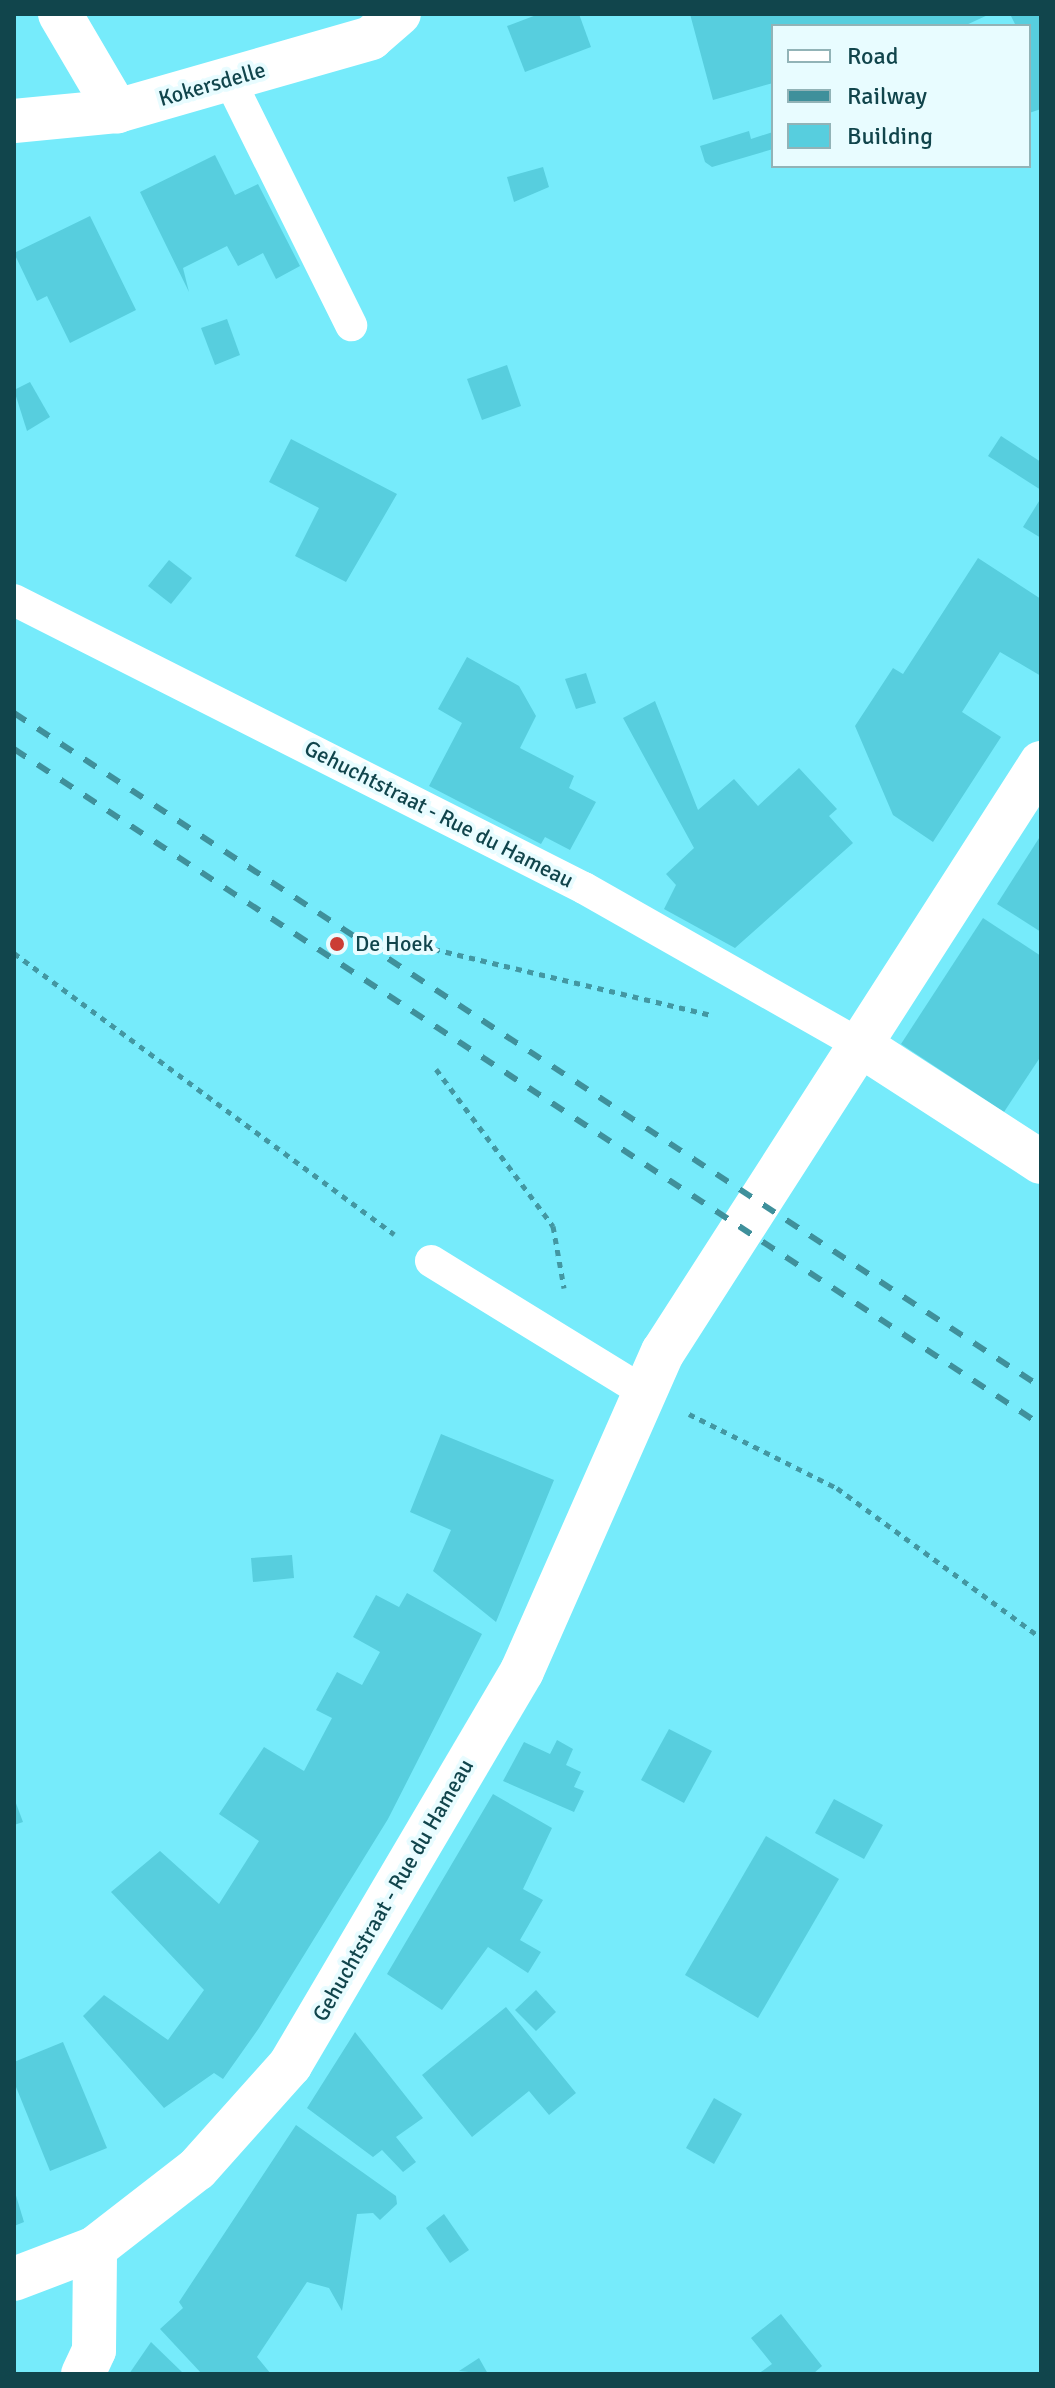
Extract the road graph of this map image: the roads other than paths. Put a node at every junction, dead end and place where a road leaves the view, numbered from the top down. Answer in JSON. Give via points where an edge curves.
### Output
{"nodes":[{"id":1,"x":60,"y":14,"type":"edge"},
{"id":2,"x":399,"y":14,"type":"edge"},
{"id":3,"x":229,"y":79,"type":"junction"},
{"id":4,"x":117,"y":111,"type":"junction"},
{"id":5,"x":14,"y":121,"type":"edge"},
{"id":6,"x":351,"y":325,"type":"dead end"},
{"id":7,"x":14,"y":600,"type":"edge"},
{"id":8,"x":1041,"y":763,"type":"edge"},
{"id":9,"x":857,"y":1043,"type":"junction"},
{"id":10,"x":1041,"y":1162,"type":"edge"},
{"id":11,"x":431,"y":1261,"type":"road end"},
{"id":12,"x":644,"y":1392,"type":"junction"},
{"id":13,"x":95,"y":2248,"type":"junction"},
{"id":14,"x":14,"y":2279,"type":"edge"},
{"id":15,"x":83,"y":2374,"type":"edge"}],
"edges":[{"from":1,"to":4,"type":"street"},
{"from":2,"to":3,"type":"street","name":"Kokersdelle","via":[[371,38]]},
{"from":3,"to":4,"type":"street","name":"Kokersdelle"},
{"from":3,"to":6,"type":"lane"},
{"from":4,"to":5,"type":"street","name":"Kokersdelle"},
{"from":7,"to":9,"type":"lane","name":"Gehuchtstraat - Rue du Hameau","via":[[584,888]]},
{"from":8,"to":9,"type":"street"},
{"from":9,"to":10,"type":"street","name":"Gehuchtstraat - Rue du Hameau"},
{"from":9,"to":12,"type":"street","name":"Gehuchtstraat - Rue du Hameau","via":[[789,1162],[663,1352]]},
{"from":11,"to":12,"type":"lane"},
{"from":12,"to":13,"type":"street","name":"Gehuchtstraat - Rue du Hameau","via":[[522,1671],[290,2065],[197,2169]]},
{"from":13,"to":14,"type":"street","name":"Gehuchtstraat - Rue du Hameau"},
{"from":13,"to":15,"type":"street","via":[[94,2350]]}]}
